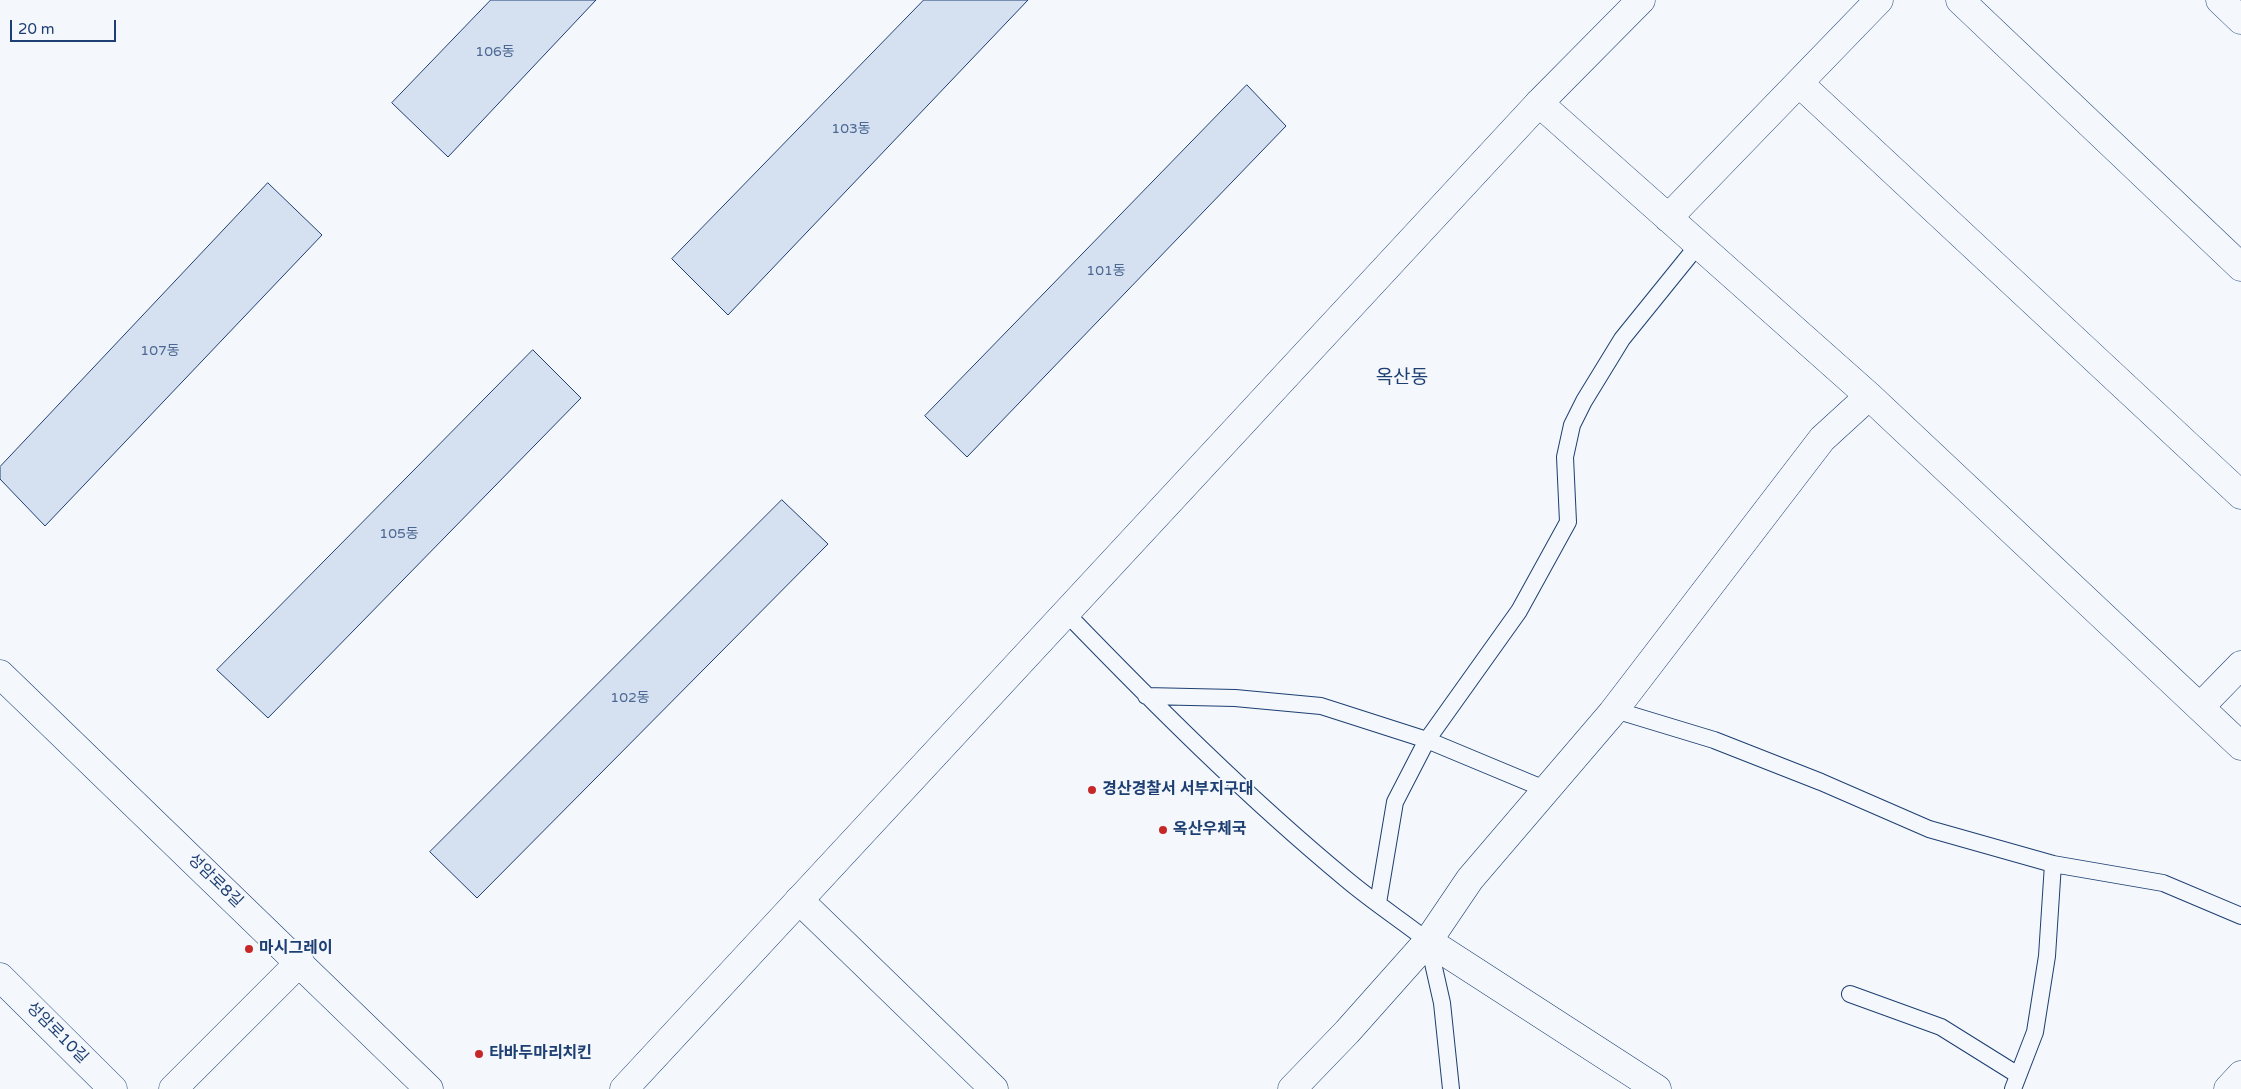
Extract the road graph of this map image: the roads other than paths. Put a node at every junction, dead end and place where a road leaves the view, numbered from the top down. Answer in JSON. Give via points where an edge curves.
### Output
{"nodes":[{"id":1,"x":1640,"y":0,"type":"edge"},
{"id":2,"x":1880,"y":0,"type":"edge"},
{"id":3,"x":1960,"y":0,"type":"edge"},
{"id":4,"x":2220,"y":0,"type":"edge"},
{"id":5,"x":2241,"y":20,"type":"edge"},
{"id":6,"x":1800,"y":83,"type":"junction"},
{"id":7,"x":1539,"y":103,"type":"junction"},
{"id":8,"x":1668,"y":218,"type":"junction"},
{"id":9,"x":1698,"y":244,"type":"junction"},
{"id":10,"x":2241,"y":267,"type":"edge"},
{"id":11,"x":1869,"y":396,"type":"junction"},
{"id":12,"x":2241,"y":496,"type":"edge"},
{"id":13,"x":1066,"y":613,"type":"junction"},
{"id":14,"x":2241,"y":665,"type":"edge"},
{"id":15,"x":0,"y":674,"type":"edge"},
{"id":16,"x":1146,"y":696,"type":"junction"},
{"id":17,"x":2200,"y":707,"type":"junction"},
{"id":18,"x":1615,"y":710,"type":"junction"},
{"id":19,"x":1427,"y":740,"type":"junction"},
{"id":20,"x":2241,"y":746,"type":"edge"},
{"id":21,"x":1547,"y":790,"type":"junction"},
{"id":22,"x":2053,"y":864,"type":"junction"},
{"id":23,"x":799,"y":900,"type":"junction"},
{"id":24,"x":1378,"y":903,"type":"junction"},
{"id":25,"x":2241,"y":916,"type":"edge"},
{"id":26,"x":1428,"y":941,"type":"junction"},
{"id":27,"x":300,"y":962,"type":"junction"},
{"id":28,"x":0,"y":977,"type":"edge"},
{"id":29,"x":1850,"y":994,"type":"dead end"},
{"id":30,"x":2241,"y":1076,"type":"edge"},
{"id":31,"x":2016,"y":1082,"type":"edge"},
{"id":32,"x":114,"y":1089,"type":"edge"},
{"id":33,"x":173,"y":1089,"type":"edge"},
{"id":34,"x":429,"y":1089,"type":"edge"},
{"id":35,"x":624,"y":1089,"type":"edge"},
{"id":36,"x":994,"y":1089,"type":"edge"},
{"id":37,"x":1292,"y":1089,"type":"edge"},
{"id":38,"x":1451,"y":1089,"type":"edge"},
{"id":39,"x":1657,"y":1089,"type":"edge"},
{"id":40,"x":2228,"y":1089,"type":"edge"}],
"edges":[{"from":1,"to":7,"type":"street"},
{"from":2,"to":6,"type":"street"},
{"from":3,"to":10,"type":"street"},
{"from":4,"to":5,"type":"street"},
{"from":6,"to":8,"type":"street"},
{"from":6,"to":12,"type":"street"},
{"from":7,"to":8,"type":"street"},
{"from":7,"to":13,"type":"street"},
{"from":8,"to":9,"type":"street"},
{"from":9,"to":11,"type":"street"},
{"from":9,"to":19,"type":"lane","via":[[1622,339],[1584,401],[1572,425],[1564,457],[1568,522],[1519,611]]},
{"from":11,"to":17,"type":"street"},
{"from":11,"to":18,"type":"street","via":[[1822,439]]},
{"from":13,"to":16,"type":"lane"},
{"from":13,"to":23,"type":"street"},
{"from":14,"to":17,"type":"street"},
{"from":15,"to":27,"type":"street","name":"성암로8길"},
{"from":16,"to":19,"type":"lane","via":[[1235,698],[1321,706]]},
{"from":16,"to":24,"type":"lane","via":[[1247,791],[1347,880]]},
{"from":17,"to":20,"type":"street"},
{"from":18,"to":21,"type":"street"},
{"from":18,"to":22,"type":"lane","via":[[1714,740],[1929,829]]},
{"from":19,"to":21,"type":"lane"},
{"from":19,"to":24,"type":"lane","via":[[1395,802]]},
{"from":21,"to":26,"type":"street","via":[[1470,879]]},
{"from":22,"to":25,"type":"lane","via":[[2163,883]]},
{"from":22,"to":31,"type":"lane","via":[[2047,956],[2035,1032]]},
{"from":23,"to":35,"type":"street"},
{"from":23,"to":36,"type":"street"},
{"from":24,"to":26,"type":"lane"},
{"from":26,"to":37,"type":"street"},
{"from":26,"to":38,"type":"lane","via":[[1442,1003]]},
{"from":26,"to":39,"type":"street"},
{"from":27,"to":33,"type":"street"},
{"from":27,"to":34,"type":"street","name":"성암로8길"},
{"from":28,"to":32,"type":"street","name":"성암로10길"},
{"from":29,"to":31,"type":"lane","via":[[1941,1027]]},
{"from":30,"to":40,"type":"street"}]}
